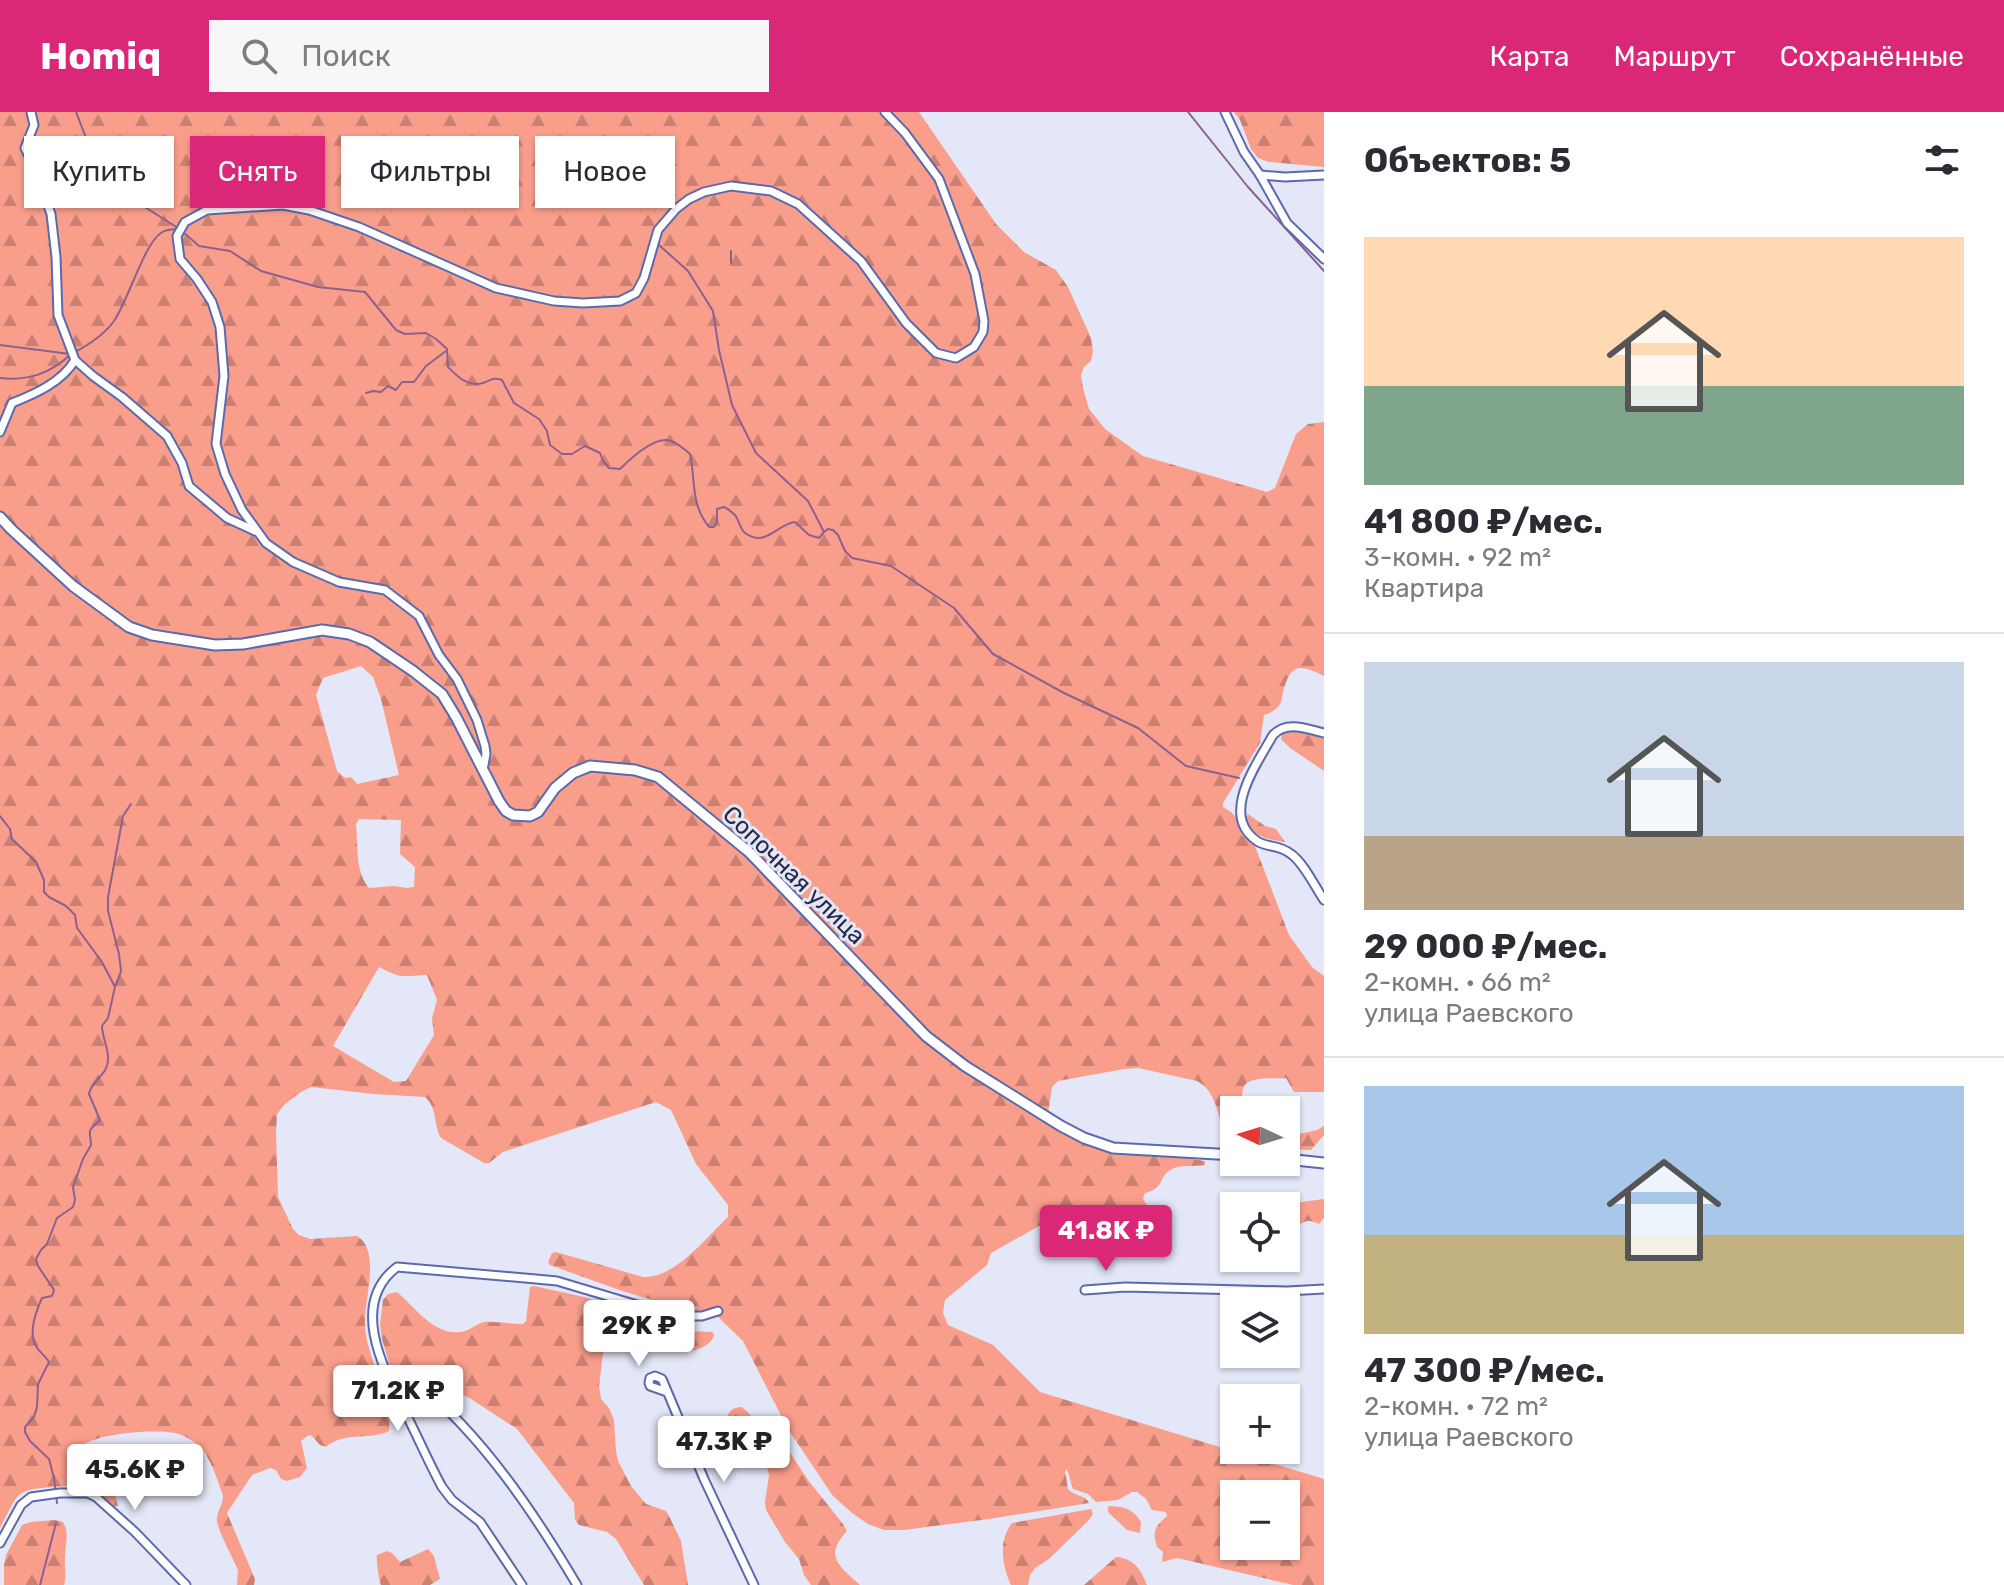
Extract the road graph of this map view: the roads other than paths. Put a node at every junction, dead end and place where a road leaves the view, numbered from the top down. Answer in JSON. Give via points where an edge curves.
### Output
{"nodes":[{"id":1,"x":31,"y":112,"type":"edge"},
{"id":2,"x":885,"y":112,"type":"edge"},
{"id":3,"x":1225,"y":112,"type":"edge"},
{"id":4,"x":1260,"y":175,"type":"junction"},
{"id":5,"x":1324,"y":175,"type":"edge"},
{"id":6,"x":1324,"y":259,"type":"edge"},
{"id":7,"x":75,"y":360,"type":"junction"},
{"id":8,"x":0,"y":432,"type":"edge"},
{"id":9,"x":0,"y":517,"type":"edge"},
{"id":10,"x":257,"y":532,"type":"junction"},
{"id":11,"x":1324,"y":733,"type":"edge"},
{"id":12,"x":483,"y":770,"type":"junction"},
{"id":13,"x":1324,"y":900,"type":"edge"},
{"id":14,"x":1220,"y":1154,"type":"edge"},
{"id":15,"x":1300,"y":1160,"type":"edge"},
{"id":16,"x":1324,"y":1163,"type":"edge"},
{"id":17,"x":1324,"y":1289,"type":"edge"},
{"id":18,"x":1085,"y":1290,"type":"dead end"},
{"id":19,"x":718,"y":1311,"type":"dead end"},
{"id":20,"x":394,"y":1389,"type":"junction"},
{"id":21,"x":667,"y":1392,"type":"dead end"},
{"id":22,"x":0,"y":1543,"type":"edge"},
{"id":23,"x":186,"y":1585,"type":"edge"},
{"id":24,"x":522,"y":1585,"type":"edge"},
{"id":25,"x":577,"y":1585,"type":"edge"},
{"id":26,"x":754,"y":1585,"type":"edge"}],
"edges":[{"from":1,"to":7,"type":"street","via":[[34,125],[25,148],[51,214],[58,315]]},
{"from":2,"to":10,"type":"street","via":[[939,179],[975,274],[983,332],[974,347],[956,358],[936,353],[906,323],[861,261],[798,204],[771,191],[731,186],[682,204],[658,230],[636,293],[620,301],[583,303],[496,288],[309,210],[283,205],[207,210],[185,222],[177,236],[180,259],[212,302],[221,332],[224,376],[216,444],[225,474]]},
{"from":3,"to":4,"type":"street"},
{"from":4,"to":5,"type":"street"},
{"from":4,"to":6,"type":"street","via":[[1287,223]]},
{"from":7,"to":8,"type":"street","via":[[45,388],[12,403]]},
{"from":7,"to":10,"type":"street","via":[[167,436],[189,486],[227,518]]},
{"from":9,"to":12,"type":"main road","name":"Сопочная улица","via":[[63,578],[129,627],[152,635],[215,645],[322,630],[370,642],[442,694]]},
{"from":10,"to":12,"type":"street","via":[[293,562],[339,582],[385,590],[419,616],[477,720],[486,754]]},
{"from":11,"to":13,"type":"street","via":[[1279,729],[1247,783],[1240,817],[1245,831],[1258,842],[1293,855]]},
{"from":12,"to":14,"type":"main road","name":"Сопочная улица","via":[[506,811],[521,817],[538,812],[555,788],[583,768],[618,767],[658,777],[749,852],[926,1036],[965,1066],[1084,1138],[1113,1148]]},
{"from":15,"to":16,"type":"main road"},
{"from":17,"to":18,"type":"street"},
{"from":19,"to":20,"type":"street","via":[[686,1316],[557,1281],[397,1267],[381,1281],[373,1307],[379,1353]]},
{"from":20,"to":24,"type":"street","via":[[442,1487],[480,1522]]},
{"from":20,"to":25,"type":"street","via":[[417,1382],[483,1449],[536,1516]]},
{"from":21,"to":26,"type":"street"},
{"from":22,"to":23,"type":"street","via":[[31,1497],[88,1493]]}]}
